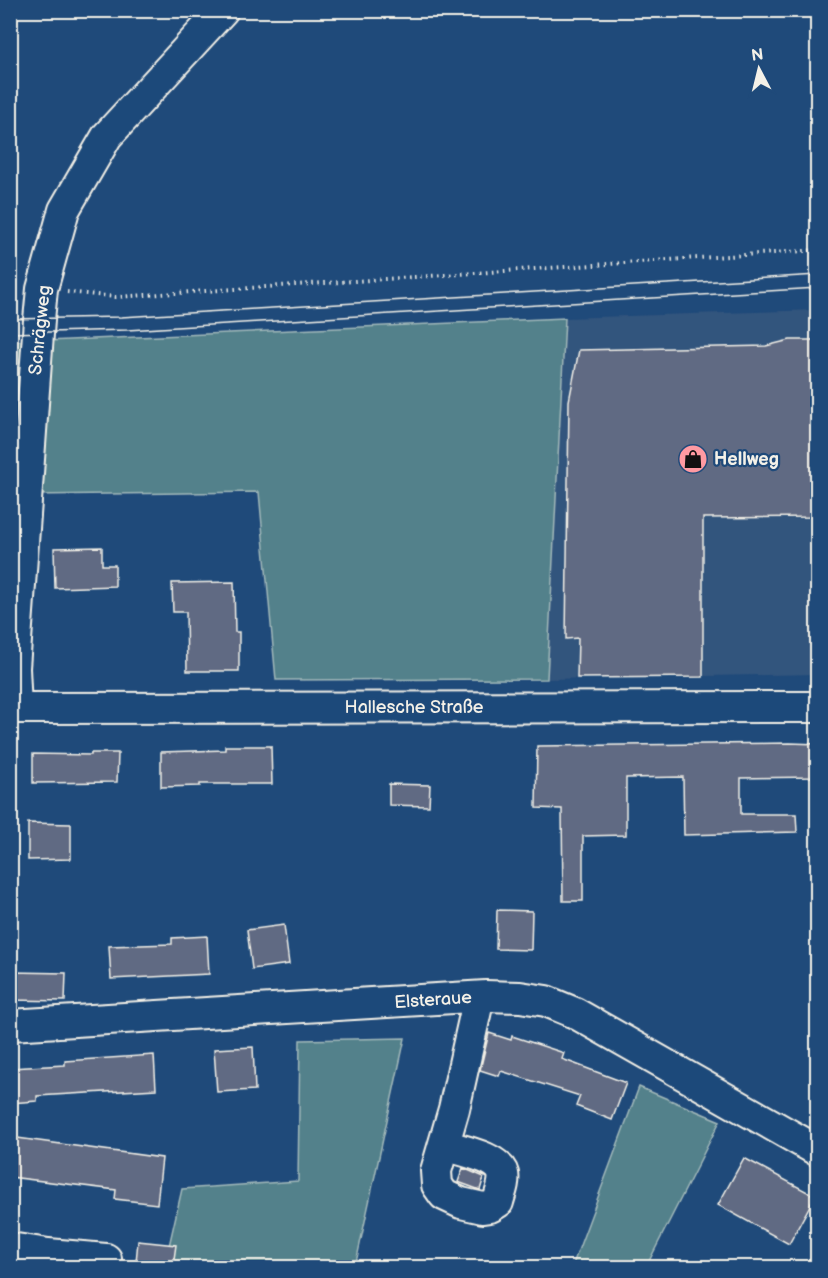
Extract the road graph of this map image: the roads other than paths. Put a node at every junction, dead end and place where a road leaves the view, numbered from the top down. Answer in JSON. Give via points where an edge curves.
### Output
{"nodes":[{"id":1,"x":223,"y":10,"type":"edge"},
{"id":2,"x":818,"y":707,"type":"edge"},
{"id":3,"x":13,"y":708,"type":"edge"},
{"id":4,"x":479,"y":997,"type":"junction"},
{"id":5,"x":10,"y":1025,"type":"edge"},
{"id":6,"x":444,"y":1145,"type":"dead end"},
{"id":7,"x":818,"y":1151,"type":"edge"},
{"id":8,"x":10,"y":1248,"type":"edge"},
{"id":9,"x":106,"y":1259,"type":"dead end"}],
"edges":[{"from":1,"to":3,"type":"street","name":"Schrägweg","via":[[107,136],[64,210],[42,289]]},
{"from":2,"to":3,"type":"street","name":"Hallesche Straße"},
{"from":4,"to":5,"type":"street","name":"Elsteraue"},
{"from":4,"to":6,"type":"street"},
{"from":4,"to":7,"type":"street","name":"Elsteraue","via":[[546,1001],[575,1013]]},
{"from":8,"to":9,"type":"street"}]}
